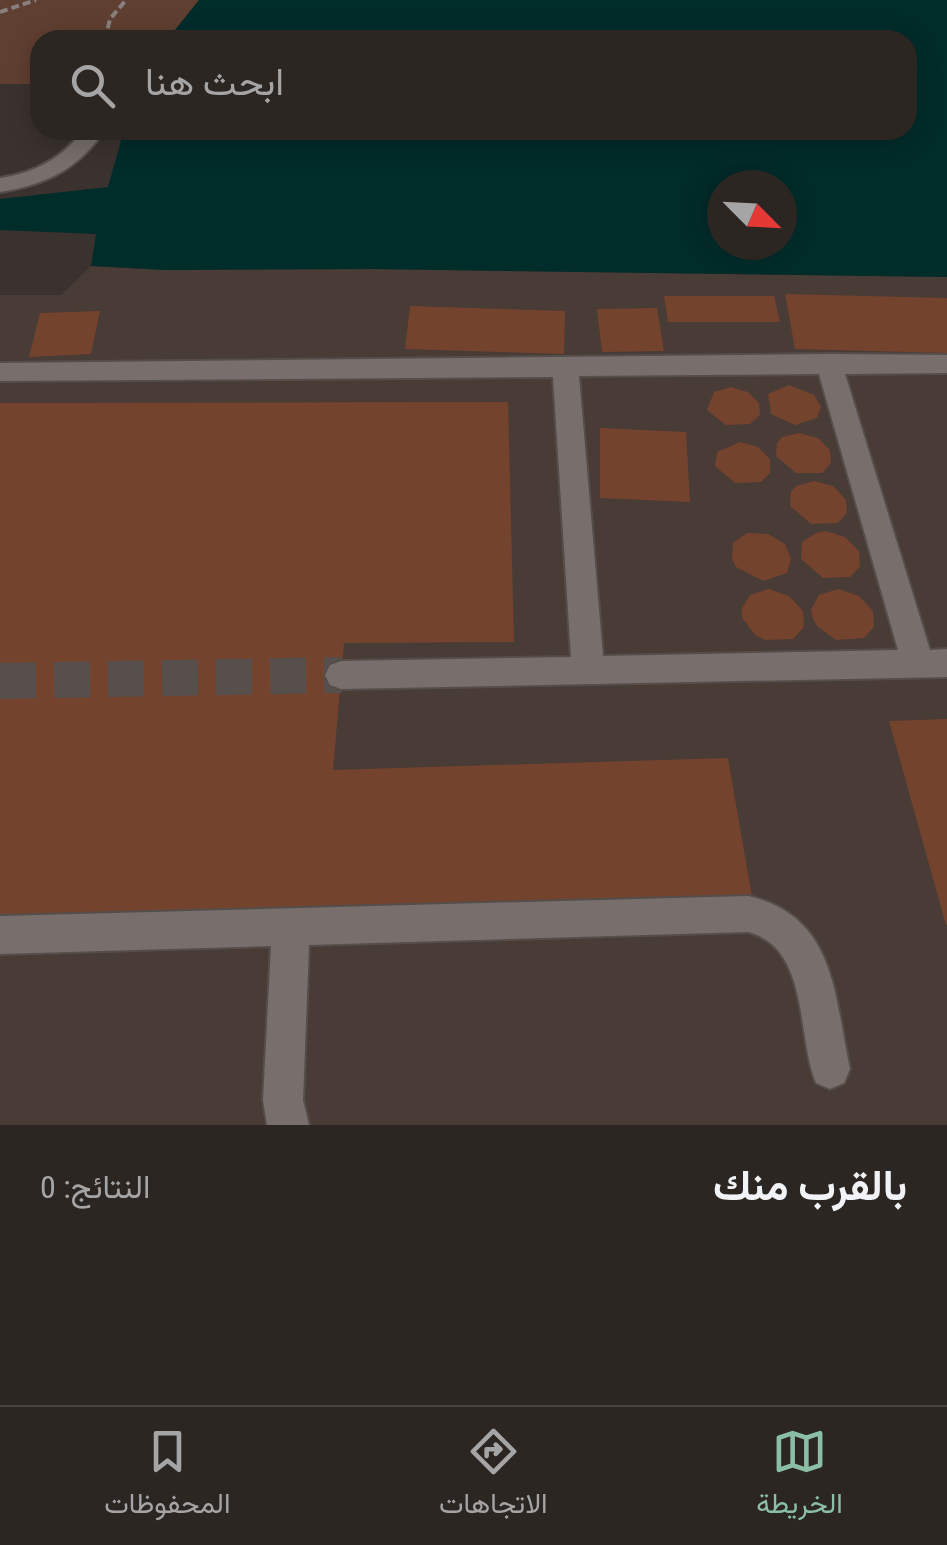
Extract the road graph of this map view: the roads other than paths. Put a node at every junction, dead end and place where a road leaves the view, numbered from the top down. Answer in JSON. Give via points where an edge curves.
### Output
{"nodes":[{"id":1,"x":87,"y":140,"type":"edge"},
{"id":2,"x":0,"y":185,"type":"edge"},
{"id":3,"x":829,"y":363,"type":"junction"},
{"id":4,"x":947,"y":364,"type":"edge"},
{"id":5,"x":565,"y":365,"type":"junction"},
{"id":6,"x":0,"y":372,"type":"edge"},
{"id":7,"x":932,"y":663,"type":"edge"},
{"id":8,"x":588,"y":670,"type":"junction"},
{"id":9,"x":342,"y":675,"type":"tunnel mouth"},
{"id":10,"x":291,"y":926,"type":"junction"},
{"id":11,"x":0,"y":935,"type":"edge"},
{"id":12,"x":830,"y":1069,"type":"dead end"},
{"id":13,"x":288,"y":1125,"type":"edge"}],
"edges":[{"from":1,"to":2,"type":"lane","via":[[59,168]]},
{"from":3,"to":4,"type":"lane"},
{"from":3,"to":5,"type":"lane"},
{"from":3,"to":7,"type":"lane"},
{"from":5,"to":6,"type":"lane"},
{"from":5,"to":8,"type":"lane"},
{"from":7,"to":8,"type":"lane"},
{"from":8,"to":9,"type":"lane"},
{"from":10,"to":11,"type":"lane"},
{"from":10,"to":12,"type":"lane","via":[[764,917],[792,935],[809,965]]},
{"from":10,"to":13,"type":"lane","via":[[283,1100]]}]}
